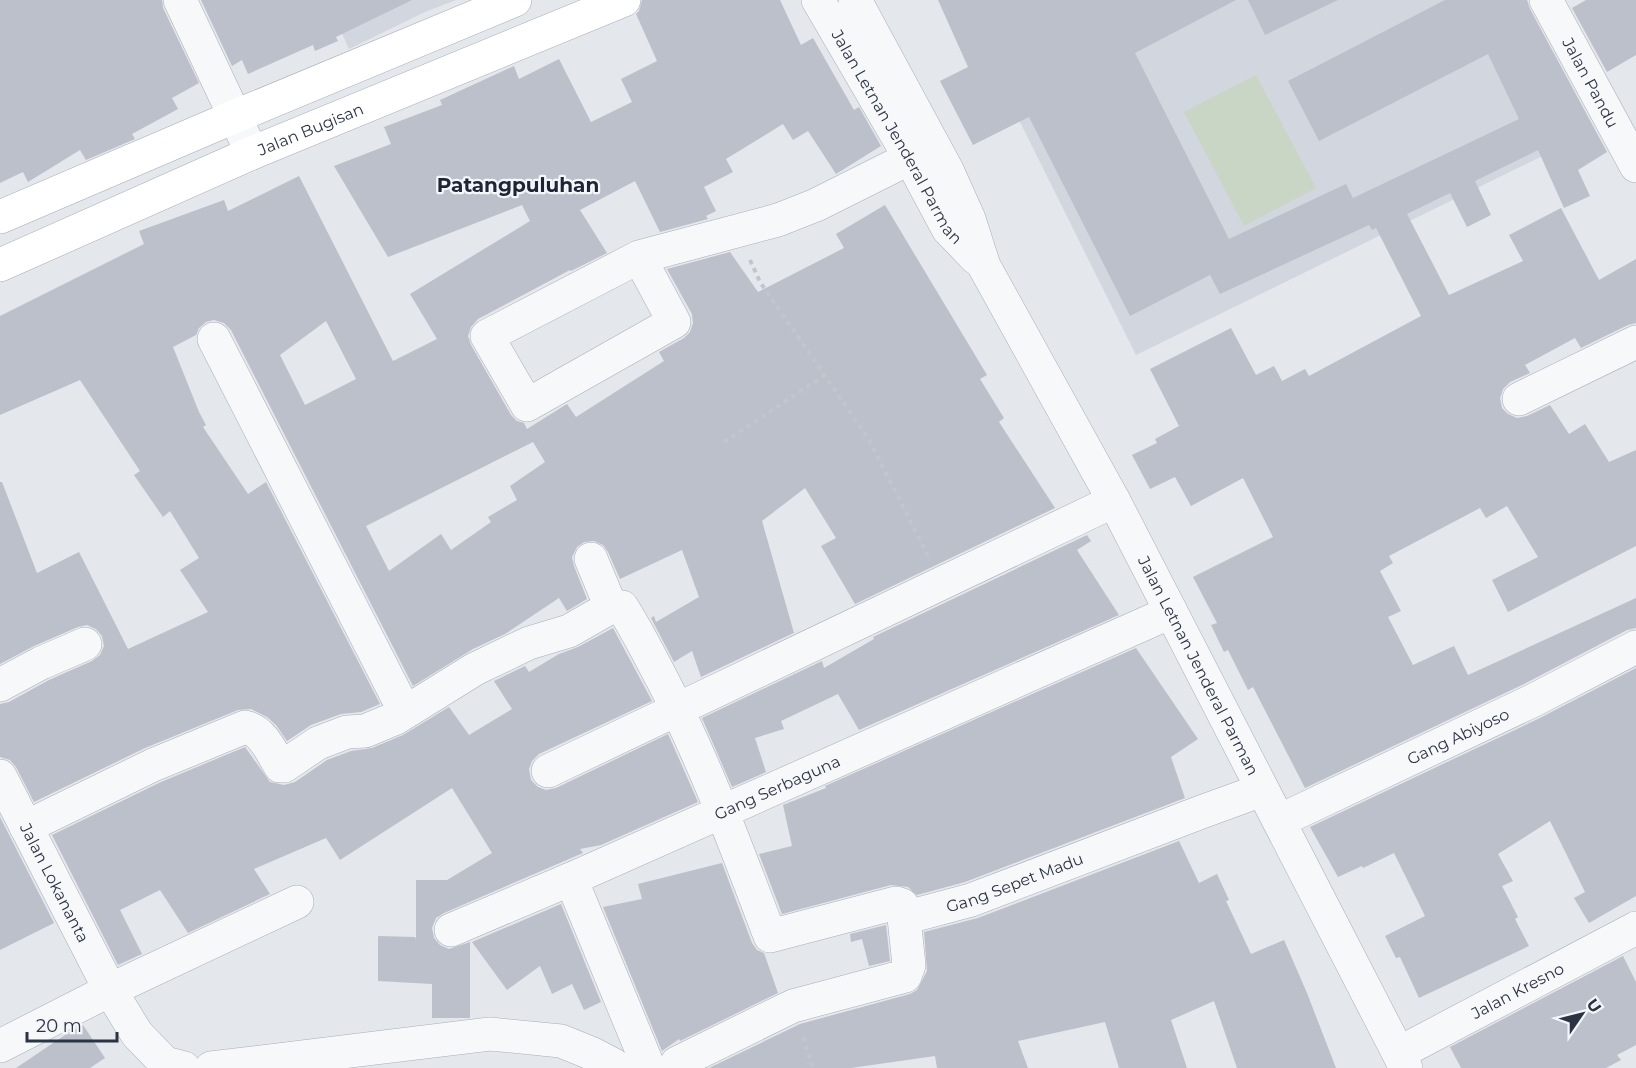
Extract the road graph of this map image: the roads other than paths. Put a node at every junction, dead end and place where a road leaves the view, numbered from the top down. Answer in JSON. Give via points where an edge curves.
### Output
{"nodes":[{"id":1,"x":180,"y":0,"type":"edge"},
{"id":2,"x":515,"y":0,"type":"edge"},
{"id":3,"x":624,"y":0,"type":"edge"},
{"id":4,"x":818,"y":0,"type":"edge"},
{"id":5,"x":855,"y":0,"type":"edge"},
{"id":6,"x":1551,"y":2,"type":"edge"},
{"id":7,"x":236,"y":116,"type":"junction"},
{"id":8,"x":252,"y":153,"type":"junction"},
{"id":9,"x":910,"y":158,"type":"junction"},
{"id":10,"x":1636,"y":166,"type":"edge"},
{"id":11,"x":0,"y":217,"type":"edge"},
{"id":12,"x":639,"y":257,"type":"junction"},
{"id":13,"x":0,"y":265,"type":"edge"},
{"id":14,"x":984,"y":266,"type":"junction"},
{"id":15,"x":214,"y":339,"type":"dead end"},
{"id":16,"x":1636,"y":342,"type":"edge"},
{"id":17,"x":1520,"y":399,"type":"dead end"},
{"id":18,"x":1114,"y":501,"type":"junction"},
{"id":19,"x":591,"y":559,"type":"dead end"},
{"id":20,"x":610,"y":607,"type":"junction"},
{"id":21,"x":1171,"y":612,"type":"junction"},
{"id":22,"x":85,"y":644,"type":"dead end"},
{"id":23,"x":1636,"y":647,"type":"edge"},
{"id":24,"x":0,"y":685,"type":"edge"},
{"id":25,"x":678,"y":709,"type":"junction"},
{"id":26,"x":405,"y":712,"type":"junction"},
{"id":27,"x":548,"y":771,"type":"dead end"},
{"id":28,"x":0,"y":777,"type":"edge"},
{"id":29,"x":1262,"y":790,"type":"junction"},
{"id":30,"x":723,"y":811,"type":"junction"},
{"id":31,"x":1279,"y":821,"type":"junction"},
{"id":32,"x":26,"y":827,"type":"junction"},
{"id":33,"x":571,"y":879,"type":"junction"},
{"id":34,"x":297,"y":902,"type":"dead end"},
{"id":35,"x":904,"y":918,"type":"junction"},
{"id":36,"x":1636,"y":928,"type":"edge"},
{"id":37,"x":451,"y":930,"type":"dead end"},
{"id":38,"x":110,"y":990,"type":"junction"},
{"id":39,"x":0,"y":1046,"type":"edge"},
{"id":40,"x":1400,"y":1063,"type":"edge"},
{"id":41,"x":663,"y":1065,"type":"edge"},
{"id":42,"x":184,"y":1068,"type":"edge"},
{"id":43,"x":211,"y":1068,"type":"edge"},
{"id":44,"x":616,"y":1068,"type":"edge"}],
"edges":[{"from":1,"to":7,"type":"street"},
{"from":2,"to":7,"type":"main road"},
{"from":3,"to":8,"type":"main road","name":"Jalan Bugisan"},
{"from":4,"to":9,"type":"street","name":"Jalan Letnan Jenderal Parman"},
{"from":5,"to":14,"type":"street","name":"Jalan Letnan Jenderal Parman","via":[[947,170]]},
{"from":6,"to":10,"type":"street","name":"Jalan Pandu"},
{"from":7,"to":8,"type":"street"},
{"from":7,"to":11,"type":"main road"},
{"from":8,"to":13,"type":"main road","name":"Jalan Bugisan"},
{"from":9,"to":12,"type":"street","via":[[778,220]]},
{"from":9,"to":14,"type":"street","name":"Jalan Letnan Jenderal Parman","via":[[948,229]]},
{"from":12,"to":12,"type":"street","via":[[487,336],[527,405],[674,322]]},
{"from":14,"to":18,"type":"street","name":"Jalan Letnan Jenderal Parman"},
{"from":15,"to":26,"type":"street"},
{"from":16,"to":17,"type":"street"},
{"from":18,"to":21,"type":"street","name":"Jalan Letnan Jenderal Parman"},
{"from":18,"to":25,"type":"street"},
{"from":19,"to":20,"type":"street"},
{"from":20,"to":25,"type":"street","via":[[622,607]]},
{"from":20,"to":26,"type":"street","via":[[569,631],[529,643],[475,669]]},
{"from":21,"to":29,"type":"street","name":"Jalan Letnan Jenderal Parman"},
{"from":21,"to":30,"type":"street","name":"Gang Serbaguna"},
{"from":22,"to":24,"type":"street"},
{"from":23,"to":31,"type":"street","name":"Gang Abiyoso"},
{"from":25,"to":27,"type":"street"},
{"from":25,"to":30,"type":"street"},
{"from":26,"to":32,"type":"street","via":[[365,731],[347,732],[318,743],[284,766],[280,766],[253,729],[245,727],[153,765]]},
{"from":28,"to":32,"type":"street","name":"Jalan Lokananta"},
{"from":29,"to":31,"type":"street","name":"Jalan Letnan Jenderal Parman"},
{"from":29,"to":35,"type":"street","name":"Gang Sepet Madu","via":[[971,900]]},
{"from":30,"to":33,"type":"street","name":"Gang Serbaguna"},
{"from":30,"to":35,"type":"street","via":[[770,936],[896,903],[902,906]]},
{"from":31,"to":40,"type":"street","name":"Jalan Letnan Jenderal Parman"},
{"from":32,"to":38,"type":"street","name":"Jalan Lokananta"},
{"from":33,"to":37,"type":"street","name":"Gang Serbaguna"},
{"from":33,"to":41,"type":"street"},
{"from":34,"to":38,"type":"street"},
{"from":35,"to":41,"type":"street","via":[[909,965],[905,976],[793,1006]]},
{"from":36,"to":40,"type":"street","name":"Jalan Kresno"},
{"from":38,"to":39,"type":"street"},
{"from":38,"to":42,"type":"street","name":"Jalan Lokananta","via":[[137,1034],[165,1063]]},
{"from":43,"to":44,"type":"street","via":[[490,1034],[561,1041]]}]}
